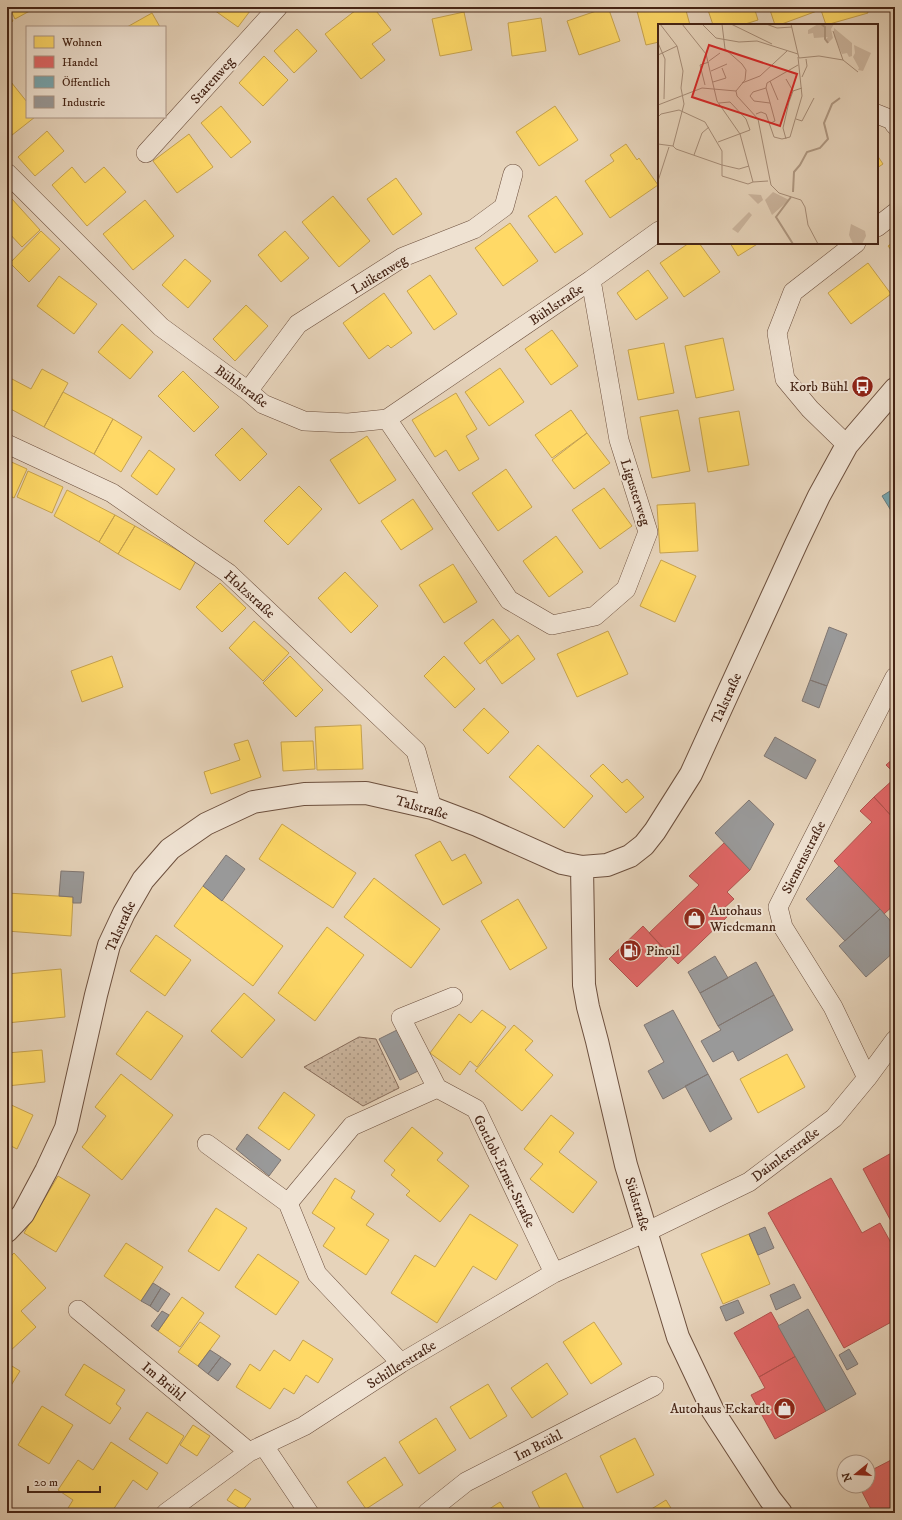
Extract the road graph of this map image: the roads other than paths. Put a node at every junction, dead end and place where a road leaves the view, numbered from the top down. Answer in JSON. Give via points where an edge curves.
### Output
{"nodes":[{"id":1,"x":278,"y":7,"type":"edge"},
{"id":2,"x":878,"y":114,"type":"edge"},
{"id":3,"x":895,"y":125,"type":"edge"},
{"id":4,"x":146,"y":153,"type":"dead end"},
{"id":5,"x":7,"y":173,"type":"edge"},
{"id":6,"x":513,"y":174,"type":"dead end"},
{"id":7,"x":895,"y":213,"type":"edge"},
{"id":8,"x":878,"y":226,"type":"edge"},
{"id":9,"x":658,"y":232,"type":"edge"},
{"id":10,"x":855,"y":244,"type":"edge"},
{"id":11,"x":591,"y":280,"type":"junction"},
{"id":12,"x":895,"y":389,"type":"edge"},
{"id":13,"x":248,"y":391,"type":"junction"},
{"id":14,"x":386,"y":419,"type":"junction"},
{"id":15,"x":7,"y":444,"type":"edge"},
{"id":16,"x":847,"y":445,"type":"junction"},
{"id":17,"x":895,"y":677,"type":"edge"},
{"id":18,"x":432,"y":808,"type":"junction"},
{"id":19,"x":582,"y":867,"type":"junction"},
{"id":20,"x":453,"y":997,"type":"dead end"},
{"id":21,"x":895,"y":1040,"type":"edge"},
{"id":22,"x":867,"y":1078,"type":"junction"},
{"id":23,"x":437,"y":1088,"type":"junction"},
{"id":24,"x":208,"y":1144,"type":"dead end"},
{"id":25,"x":288,"y":1204,"type":"junction"},
{"id":26,"x":7,"y":1231,"type":"edge"},
{"id":27,"x":646,"y":1232,"type":"junction"},
{"id":28,"x":554,"y":1273,"type":"junction"},
{"id":29,"x":78,"y":1310,"type":"dead end"},
{"id":30,"x":402,"y":1363,"type":"junction"},
{"id":31,"x":654,"y":1386,"type":"dead end"},
{"id":32,"x":256,"y":1449,"type":"junction"},
{"id":33,"x":166,"y":1513,"type":"edge"},
{"id":34,"x":309,"y":1513,"type":"edge"},
{"id":35,"x":427,"y":1513,"type":"edge"},
{"id":36,"x":781,"y":1513,"type":"edge"}],
"edges":[{"from":1,"to":4,"type":"street","name":"Starenweg"},
{"from":2,"to":3,"type":"street","via":[[892,120]]},
{"from":5,"to":13,"type":"street","name":"Bühlstraße","via":[[161,327]]},
{"from":6,"to":13,"type":"street","name":"Luikenweg","via":[[504,207],[474,229],[403,257],[298,324]]},
{"from":7,"to":8,"type":"street"},
{"from":9,"to":11,"type":"street","name":"Bühlstraße"},
{"from":10,"to":16,"type":"street","via":[[793,292],[777,333],[785,379],[810,409]]},
{"from":11,"to":14,"type":"street","name":"Bühlstraße"},
{"from":11,"to":14,"type":"street","name":"Ligusterweg","via":[[619,440],[648,532],[626,589],[595,616],[552,625],[509,600]]},
{"from":12,"to":16,"type":"street","name":"Talstraße"},
{"from":13,"to":14,"type":"street","name":"Bühlstraße","via":[[263,404],[304,421],[348,423]]},
{"from":15,"to":18,"type":"street","name":"Holzstraße","via":[[112,493],[228,573],[416,751]]},
{"from":16,"to":19,"type":"street","name":"Talstraße","via":[[797,542],[692,774],[644,845],[630,856],[607,865]]},
{"from":17,"to":22,"type":"street","name":"Siemensstraße","via":[[778,907],[782,927],[833,1007]]},
{"from":18,"to":19,"type":"street","name":"Talstraße","via":[[562,863]]},
{"from":18,"to":26,"type":"street","name":"Talstraße","via":[[366,793],[304,794],[253,802],[206,824],[170,849],[143,880],[109,945],[66,1128],[23,1214]]},
{"from":19,"to":27,"type":"street","name":"Südstraße","via":[[584,985],[626,1165]]},
{"from":20,"to":23,"type":"street","via":[[401,1018]]},
{"from":21,"to":22,"type":"street","name":"Daimlerstraße"},
{"from":22,"to":27,"type":"street","name":"Daimlerstraße","via":[[834,1118],[749,1182]]},
{"from":23,"to":25,"type":"street","via":[[352,1126]]},
{"from":23,"to":28,"type":"street","name":"Gottlob-Ernst-Straße","via":[[476,1110]]},
{"from":24,"to":25,"type":"street"},
{"from":25,"to":30,"type":"street","via":[[317,1274]]},
{"from":27,"to":28,"type":"street","name":"Schillerstraße"},
{"from":27,"to":36,"type":"street","name":"Südstraße","via":[[678,1338],[713,1411]]},
{"from":28,"to":30,"type":"street","name":"Schillerstraße"},
{"from":29,"to":32,"type":"street","name":"Im Brühl"},
{"from":30,"to":32,"type":"street","name":"Schillerstraße","via":[[304,1426]]},
{"from":31,"to":35,"type":"street","name":"Im Brühl","via":[[466,1482]]},
{"from":32,"to":33,"type":"street","name":"Schillerstraße"},
{"from":32,"to":34,"type":"street","name":"Im Brühl"}]}
